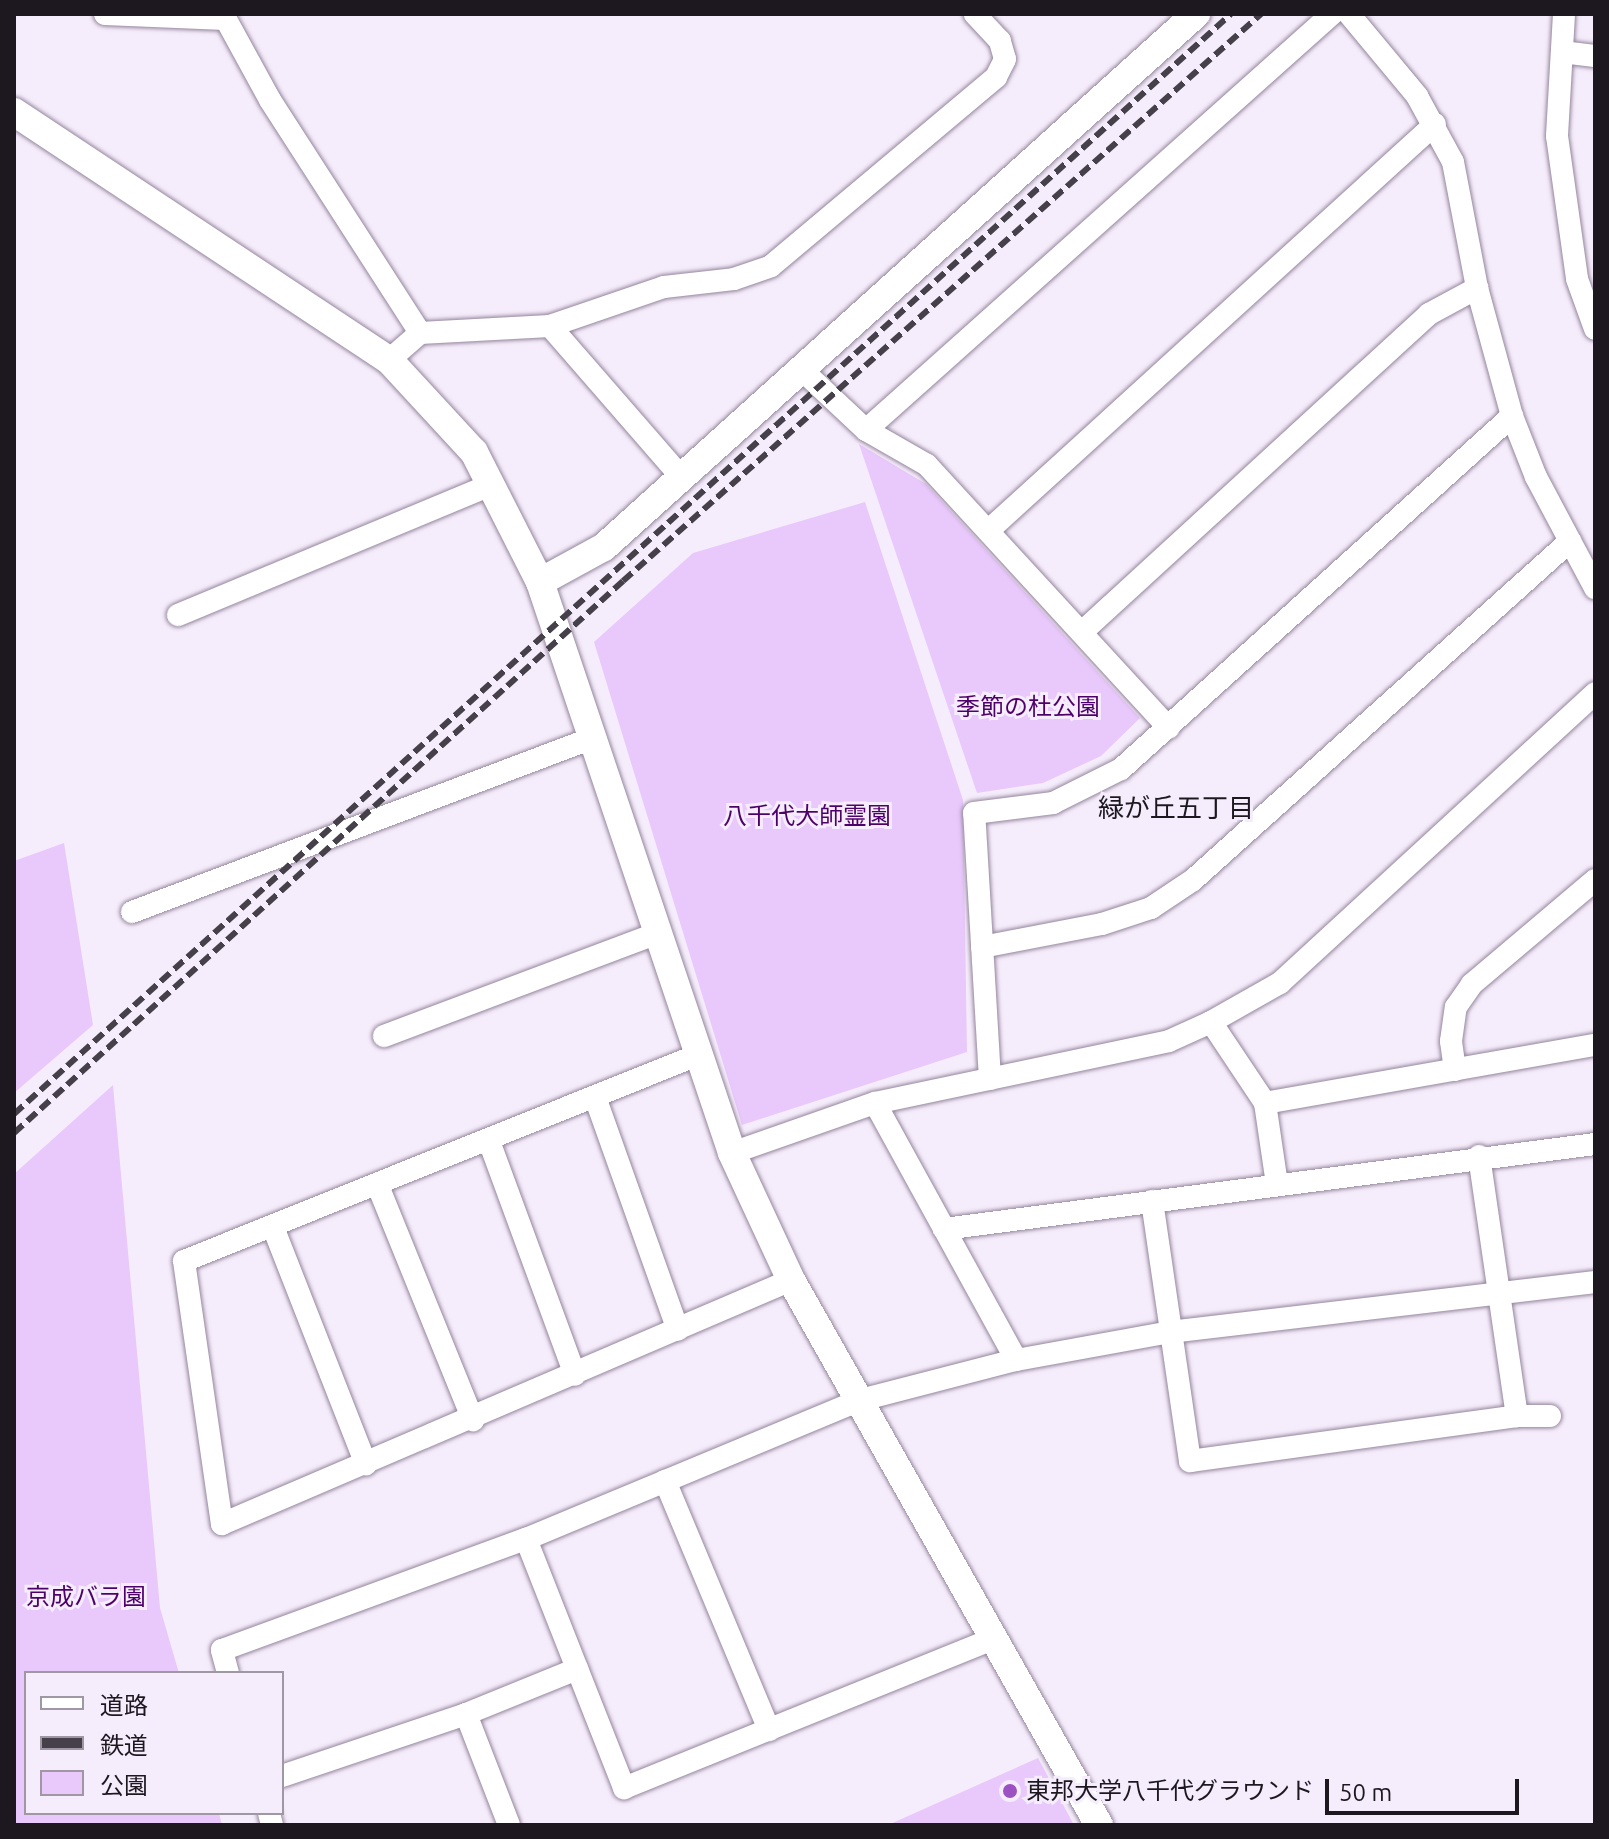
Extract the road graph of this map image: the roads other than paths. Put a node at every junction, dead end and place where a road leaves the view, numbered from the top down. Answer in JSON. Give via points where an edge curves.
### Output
{"nodes":[{"id":1,"x":105,"y":14,"type":"edge"},
{"id":2,"x":975,"y":14,"type":"edge"},
{"id":3,"x":1196,"y":14,"type":"edge"},
{"id":4,"x":1332,"y":14,"type":"edge"},
{"id":5,"x":1349,"y":14,"type":"edge"},
{"id":6,"x":1564,"y":14,"type":"edge"},
{"id":7,"x":224,"y":16,"type":"edge"},
{"id":8,"x":1562,"y":52,"type":"junction"},
{"id":9,"x":1595,"y":56,"type":"edge"},
{"id":10,"x":14,"y":112,"type":"edge"},
{"id":11,"x":1435,"y":124,"type":"junction"},
{"id":12,"x":1477,"y":288,"type":"junction"},
{"id":13,"x":550,"y":326,"type":"junction"},
{"id":14,"x":1595,"y":329,"type":"edge"},
{"id":15,"x":420,"y":333,"type":"junction"},
{"id":16,"x":389,"y":360,"type":"junction"},
{"id":17,"x":802,"y":370,"type":"junction"},
{"id":18,"x":1512,"y":416,"type":"junction"},
{"id":19,"x":866,"y":430,"type":"junction"},
{"id":20,"x":682,"y":478,"type":"junction"},
{"id":21,"x":493,"y":484,"type":"junction"},
{"id":22,"x":989,"y":530,"type":"junction"},
{"id":23,"x":1570,"y":541,"type":"junction"},
{"id":24,"x":540,"y":582,"type":"junction"},
{"id":25,"x":1595,"y":588,"type":"edge"},
{"id":26,"x":178,"y":615,"type":"dead end"},
{"id":27,"x":1082,"y":632,"type":"junction"},
{"id":28,"x":1595,"y":693,"type":"edge"},
{"id":29,"x":1169,"y":728,"type":"junction"},
{"id":30,"x":595,"y":737,"type":"junction"},
{"id":31,"x":1595,"y":880,"type":"edge"},
{"id":32,"x":132,"y":912,"type":"dead end"},
{"id":33,"x":658,"y":933,"type":"junction"},
{"id":34,"x":982,"y":947,"type":"junction"},
{"id":35,"x":1211,"y":1022,"type":"junction"},
{"id":36,"x":384,"y":1036,"type":"dead end"},
{"id":37,"x":1595,"y":1045,"type":"edge"},
{"id":38,"x":700,"y":1054,"type":"junction"},
{"id":39,"x":1455,"y":1070,"type":"junction"},
{"id":40,"x":990,"y":1079,"type":"junction"},
{"id":41,"x":595,"y":1097,"type":"junction"},
{"id":42,"x":875,"y":1103,"type":"junction"},
{"id":43,"x":1265,"y":1103,"type":"junction"},
{"id":44,"x":489,"y":1141,"type":"junction"},
{"id":45,"x":1595,"y":1144,"type":"edge"},
{"id":46,"x":732,"y":1153,"type":"junction"},
{"id":47,"x":1479,"y":1156,"type":"junction"},
{"id":48,"x":1277,"y":1184,"type":"junction"},
{"id":49,"x":378,"y":1186,"type":"junction"},
{"id":50,"x":1152,"y":1201,"type":"junction"},
{"id":51,"x":273,"y":1227,"type":"junction"},
{"id":52,"x":944,"y":1229,"type":"junction"},
{"id":53,"x":791,"y":1280,"type":"junction"},
{"id":54,"x":1595,"y":1282,"type":"edge"},
{"id":55,"x":1496,"y":1290,"type":"junction"},
{"id":56,"x":678,"y":1330,"type":"junction"},
{"id":57,"x":1170,"y":1332,"type":"junction"},
{"id":58,"x":1016,"y":1360,"type":"junction"},
{"id":59,"x":575,"y":1375,"type":"junction"},
{"id":60,"x":857,"y":1401,"type":"junction"},
{"id":61,"x":1517,"y":1416,"type":"junction"},
{"id":62,"x":1550,"y":1416,"type":"dead end"},
{"id":63,"x":473,"y":1420,"type":"junction"},
{"id":64,"x":366,"y":1464,"type":"junction"},
{"id":65,"x":665,"y":1481,"type":"junction"},
{"id":66,"x":526,"y":1539,"type":"junction"},
{"id":67,"x":991,"y":1640,"type":"junction"},
{"id":68,"x":577,"y":1669,"type":"junction"},
{"id":69,"x":227,"y":1671,"type":"edge"},
{"id":70,"x":466,"y":1714,"type":"junction"},
{"id":71,"x":769,"y":1730,"type":"junction"},
{"id":72,"x":284,"y":1775,"type":"edge"},
{"id":73,"x":509,"y":1825,"type":"edge"},
{"id":74,"x":1099,"y":1825,"type":"edge"}],
"edges":[{"from":1,"to":7,"type":"street"},
{"from":2,"to":13,"type":"street","via":[[1000,41],[1005,59],[996,77],[771,266],[734,279],[664,287]]},
{"from":3,"to":17,"type":"street"},
{"from":4,"to":19,"type":"street"},
{"from":5,"to":11,"type":"street"},
{"from":6,"to":8,"type":"street"},
{"from":7,"to":15,"type":"street","via":[[270,100]]},
{"from":8,"to":9,"type":"street"},
{"from":8,"to":14,"type":"street","via":[[1557,136],[1577,279]]},
{"from":10,"to":16,"type":"street"},
{"from":11,"to":12,"type":"street","via":[[1453,162]]},
{"from":11,"to":22,"type":"street"},
{"from":12,"to":18,"type":"street"},
{"from":12,"to":27,"type":"street","via":[[1429,314]]},
{"from":13,"to":15,"type":"street"},
{"from":13,"to":20,"type":"street"},
{"from":15,"to":16,"type":"street"},
{"from":16,"to":21,"type":"street","via":[[474,452]]},
{"from":17,"to":19,"type":"street"},
{"from":17,"to":20,"type":"street"},
{"from":18,"to":23,"type":"street"},
{"from":18,"to":29,"type":"street"},
{"from":19,"to":22,"type":"street","via":[[927,465]]},
{"from":20,"to":24,"type":"street","via":[[604,547]]},
{"from":21,"to":24,"type":"street"},
{"from":21,"to":26,"type":"street"},
{"from":22,"to":27,"type":"street"},
{"from":23,"to":25,"type":"street"},
{"from":23,"to":34,"type":"street","via":[[1193,880],[1151,908],[1114,920]]},
{"from":24,"to":30,"type":"street"},
{"from":27,"to":29,"type":"street"},
{"from":28,"to":35,"type":"street","via":[[1280,983]]},
{"from":29,"to":34,"type":"street","via":[[1121,769],[1053,803],[974,813]]},
{"from":30,"to":32,"type":"street"},
{"from":30,"to":33,"type":"street"},
{"from":31,"to":39,"type":"street","via":[[1472,984],[1456,1007],[1451,1041]]},
{"from":33,"to":36,"type":"street"},
{"from":33,"to":38,"type":"street"},
{"from":34,"to":40,"type":"street"},
{"from":35,"to":40,"type":"street","via":[[1169,1041]]},
{"from":35,"to":43,"type":"street"},
{"from":37,"to":39,"type":"street"},
{"from":38,"to":41,"type":"street"},
{"from":38,"to":46,"type":"street"},
{"from":39,"to":43,"type":"street"},
{"from":40,"to":42,"type":"street"},
{"from":41,"to":44,"type":"street"},
{"from":41,"to":56,"type":"street"},
{"from":42,"to":46,"type":"street"},
{"from":42,"to":52,"type":"street"},
{"from":43,"to":48,"type":"street"},
{"from":44,"to":49,"type":"street"},
{"from":44,"to":59,"type":"street"},
{"from":45,"to":47,"type":"street"},
{"from":46,"to":53,"type":"street"},
{"from":47,"to":48,"type":"street"},
{"from":47,"to":55,"type":"street"},
{"from":48,"to":50,"type":"street"},
{"from":49,"to":51,"type":"street"},
{"from":49,"to":63,"type":"street"},
{"from":50,"to":52,"type":"street"},
{"from":50,"to":57,"type":"street"},
{"from":51,"to":64,"type":"street"},
{"from":51,"to":64,"type":"street","via":[[184,1261],[222,1524]]},
{"from":52,"to":58,"type":"street"},
{"from":53,"to":56,"type":"street"},
{"from":53,"to":60,"type":"street"},
{"from":54,"to":55,"type":"street"},
{"from":55,"to":57,"type":"street"},
{"from":55,"to":61,"type":"street"},
{"from":56,"to":59,"type":"street"},
{"from":57,"to":58,"type":"street"},
{"from":57,"to":61,"type":"street","via":[[1190,1461]]},
{"from":58,"to":60,"type":"street"},
{"from":59,"to":63,"type":"street"},
{"from":60,"to":65,"type":"street"},
{"from":60,"to":67,"type":"street"},
{"from":61,"to":62,"type":"street"},
{"from":63,"to":64,"type":"street"},
{"from":65,"to":66,"type":"street"},
{"from":65,"to":71,"type":"street"},
{"from":66,"to":68,"type":"street"},
{"from":66,"to":69,"type":"street","via":[[222,1650]]},
{"from":67,"to":71,"type":"street"},
{"from":67,"to":74,"type":"street"},
{"from":68,"to":70,"type":"street"},
{"from":68,"to":71,"type":"street","via":[[624,1788]]},
{"from":70,"to":72,"type":"street"},
{"from":70,"to":73,"type":"street"}]}
